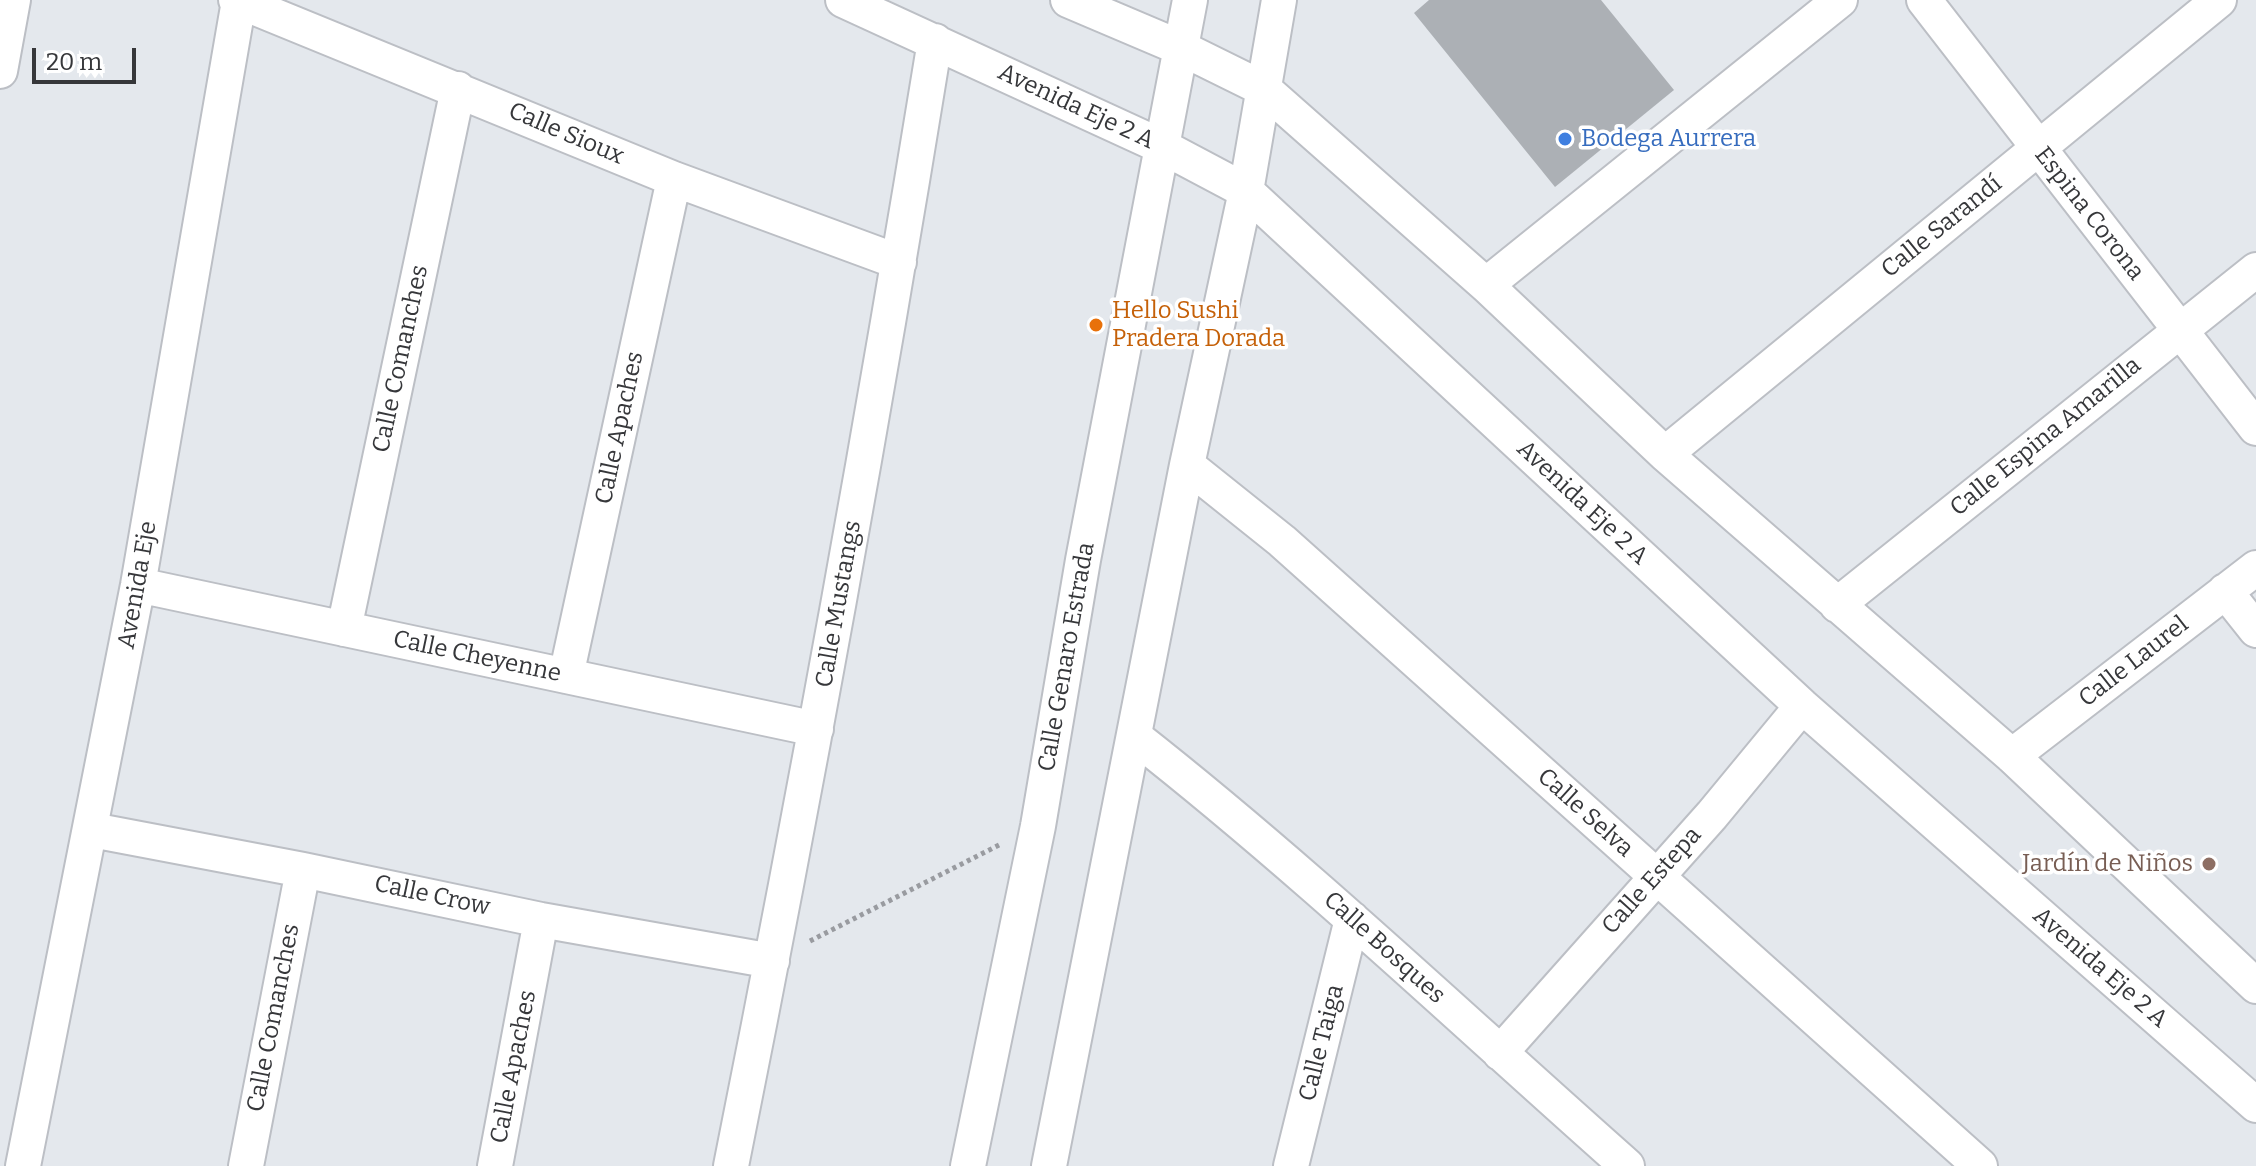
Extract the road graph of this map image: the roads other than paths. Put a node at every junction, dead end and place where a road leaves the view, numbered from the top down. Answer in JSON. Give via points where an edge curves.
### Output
{"nodes":[{"id":1,"x":13,"y":0,"type":"edge"},
{"id":2,"x":843,"y":0,"type":"edge"},
{"id":3,"x":1068,"y":0,"type":"edge"},
{"id":4,"x":1190,"y":0,"type":"edge"},
{"id":5,"x":1279,"y":0,"type":"edge"},
{"id":6,"x":1840,"y":0,"type":"edge"},
{"id":7,"x":1924,"y":0,"type":"edge"},
{"id":8,"x":2219,"y":0,"type":"edge"},
{"id":9,"x":238,"y":1,"type":"edge"},
{"id":10,"x":935,"y":41,"type":"junction"},
{"id":11,"x":1181,"y":48,"type":"junction"},
{"id":12,"x":0,"y":71,"type":"edge"},
{"id":13,"x":458,"y":89,"type":"junction"},
{"id":14,"x":1264,"y":89,"type":"junction"},
{"id":15,"x":1163,"y":147,"type":"junction"},
{"id":16,"x":2037,"y":149,"type":"junction"},
{"id":17,"x":674,"y":179,"type":"junction"},
{"id":18,"x":1246,"y":191,"type":"junction"},
{"id":19,"x":899,"y":262,"type":"junction"},
{"id":20,"x":2256,"y":270,"type":"edge"},
{"id":21,"x":1486,"y":285,"type":"junction"},
{"id":22,"x":2179,"y":331,"type":"junction"},
{"id":23,"x":2256,"y":428,"type":"edge"},
{"id":24,"x":1665,"y":454,"type":"junction"},
{"id":25,"x":1187,"y":465,"type":"junction"},
{"id":26,"x":2256,"y":568,"type":"edge"},
{"id":27,"x":138,"y":585,"type":"junction"},
{"id":28,"x":2225,"y":591,"type":"junction"},
{"id":29,"x":1837,"y":605,"type":"junction"},
{"id":30,"x":344,"y":629,"type":"junction"},
{"id":31,"x":2256,"y":630,"type":"edge"},
{"id":32,"x":566,"y":676,"type":"junction"},
{"id":33,"x":1802,"y":706,"type":"junction"},
{"id":34,"x":816,"y":729,"type":"junction"},
{"id":35,"x":1134,"y":736,"type":"junction"},
{"id":36,"x":2012,"y":756,"type":"junction"},
{"id":37,"x":92,"y":830,"type":"junction"},
{"id":38,"x":303,"y":870,"type":"junction"},
{"id":39,"x":1655,"y":876,"type":"junction"},
{"id":40,"x":1352,"y":919,"type":"junction"},
{"id":41,"x":541,"y":920,"type":"junction"},
{"id":42,"x":772,"y":961,"type":"junction"},
{"id":43,"x":2256,"y":986,"type":"edge"},
{"id":44,"x":1500,"y":1053,"type":"junction"},
{"id":45,"x":2256,"y":1105,"type":"edge"},
{"id":46,"x":23,"y":1166,"type":"edge"},
{"id":47,"x":246,"y":1166,"type":"edge"},
{"id":48,"x":495,"y":1166,"type":"edge"},
{"id":49,"x":731,"y":1166,"type":"edge"},
{"id":50,"x":968,"y":1166,"type":"edge"},
{"id":51,"x":1049,"y":1166,"type":"edge"},
{"id":52,"x":1291,"y":1166,"type":"edge"},
{"id":53,"x":1627,"y":1166,"type":"edge"},
{"id":54,"x":1980,"y":1166,"type":"edge"}],
"edges":[{"from":1,"to":12,"type":"street"},
{"from":2,"to":10,"type":"street","name":"Avenida Eje 2 A"},
{"from":3,"to":11,"type":"street"},
{"from":4,"to":11,"type":"street","name":"Calle Genaro Estrada"},
{"from":5,"to":14,"type":"street"},
{"from":6,"to":21,"type":"street"},
{"from":7,"to":16,"type":"street","name":"Espina Corona"},
{"from":8,"to":16,"type":"street","name":"Calle Sarandí"},
{"from":9,"to":13,"type":"street","name":"Calle Sioux"},
{"from":9,"to":27,"type":"street","name":"Avenida Eje"},
{"from":10,"to":15,"type":"street","name":"Avenida Eje 2 A"},
{"from":10,"to":19,"type":"street","name":"Calle Mustangs"},
{"from":11,"to":14,"type":"street"},
{"from":11,"to":15,"type":"street","name":"Calle Genaro Estrada"},
{"from":13,"to":17,"type":"street","name":"Calle Sioux"},
{"from":13,"to":30,"type":"street","name":"Calle Comanches"},
{"from":14,"to":18,"type":"street"},
{"from":14,"to":21,"type":"street"},
{"from":15,"to":18,"type":"street","name":"Avenida Eje 2 A"},
{"from":15,"to":50,"type":"street","name":"Calle Genaro Estrada","via":[[1038,826]]},
{"from":16,"to":22,"type":"street","name":"Espina Corona"},
{"from":16,"to":24,"type":"street","name":"Calle Sarandí"},
{"from":17,"to":19,"type":"street","name":"Calle Sioux"},
{"from":17,"to":32,"type":"street","name":"Calle Apaches"},
{"from":18,"to":25,"type":"street"},
{"from":18,"to":33,"type":"street","name":"Avenida Eje 2 A"},
{"from":19,"to":34,"type":"street","name":"Calle Mustangs"},
{"from":20,"to":22,"type":"street","name":"Calle Espina Amarilla"},
{"from":21,"to":24,"type":"street"},
{"from":22,"to":23,"type":"street","name":"Espina Corona"},
{"from":22,"to":29,"type":"street","name":"Calle Espina Amarilla"},
{"from":24,"to":29,"type":"street"},
{"from":25,"to":35,"type":"street"},
{"from":25,"to":39,"type":"street","name":"Calle Selva","via":[[1282,541]]},
{"from":26,"to":28,"type":"street","name":"Calle Laurel"},
{"from":27,"to":30,"type":"street","name":"Calle Cheyenne"},
{"from":27,"to":37,"type":"street","name":"Avenida Eje"},
{"from":28,"to":31,"type":"street"},
{"from":28,"to":36,"type":"street","name":"Calle Laurel"},
{"from":29,"to":36,"type":"street"},
{"from":30,"to":32,"type":"street","name":"Calle Cheyenne"},
{"from":32,"to":34,"type":"street","name":"Calle Cheyenne"},
{"from":33,"to":39,"type":"street","name":"Calle Estepa"},
{"from":33,"to":45,"type":"street","name":"Avenida Eje 2 A"},
{"from":34,"to":42,"type":"street","name":"Calle Mustangs"},
{"from":35,"to":40,"type":"street","name":"Calle Bosques"},
{"from":35,"to":51,"type":"street"},
{"from":36,"to":43,"type":"street"},
{"from":37,"to":38,"type":"street","name":"Calle Crow"},
{"from":37,"to":46,"type":"street","name":"Avenida Eje"},
{"from":38,"to":41,"type":"street","name":"Calle Crow"},
{"from":38,"to":47,"type":"street","name":"Calle Comanches"},
{"from":39,"to":44,"type":"street","name":"Calle Estepa"},
{"from":39,"to":54,"type":"street","name":"Calle Selva"},
{"from":40,"to":44,"type":"street","name":"Calle Bosques"},
{"from":40,"to":52,"type":"street","name":"Calle Taiga"},
{"from":41,"to":42,"type":"street","name":"Calle Crow"},
{"from":41,"to":48,"type":"street","name":"Calle Apaches"},
{"from":42,"to":49,"type":"street","name":"Calle Mustangs"},
{"from":44,"to":53,"type":"street","name":"Calle Bosques"}]}
